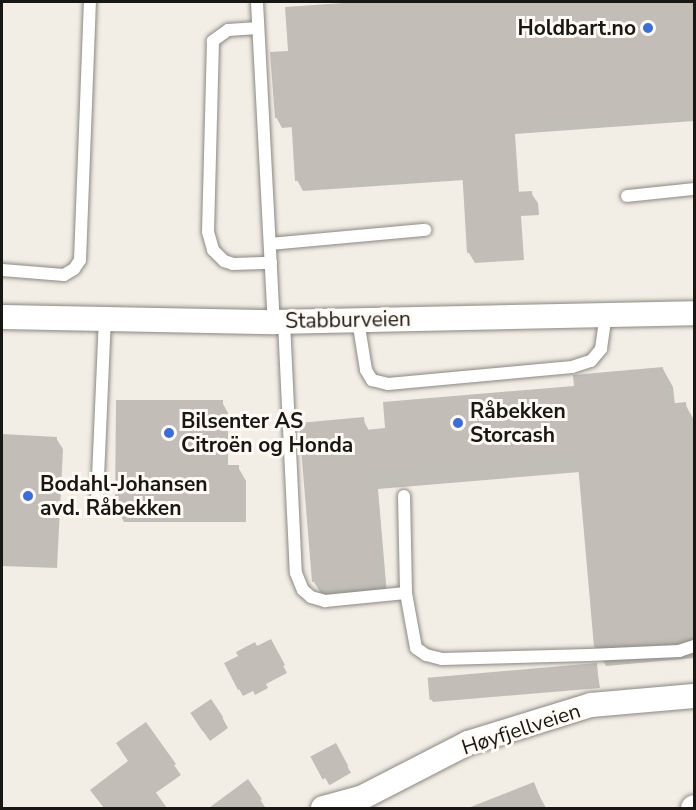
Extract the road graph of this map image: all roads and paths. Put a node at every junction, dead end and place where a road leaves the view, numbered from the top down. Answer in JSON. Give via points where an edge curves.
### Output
{"nodes":[{"id":1,"x":90,"y":2,"type":"edge"},
{"id":2,"x":257,"y":2,"type":"edge"},
{"id":3,"x":258,"y":28,"type":"junction"},
{"id":4,"x":694,"y":189,"type":"edge"},
{"id":5,"x":627,"y":196,"type":"dead end"},
{"id":6,"x":425,"y":230,"type":"dead end"},
{"id":7,"x":270,"y":244,"type":"junction"},
{"id":8,"x":271,"y":263,"type":"junction"},
{"id":9,"x":2,"y":270,"type":"edge"},
{"id":10,"x":606,"y":315,"type":"junction"},
{"id":11,"x":2,"y":317,"type":"edge"},
{"id":12,"x":105,"y":318,"type":"junction"},
{"id":13,"x":694,"y":318,"type":"edge"},
{"id":14,"x":358,"y":320,"type":"junction"},
{"id":15,"x":279,"y":322,"type":"junction"},
{"id":16,"x":404,"y":496,"type":"dead end"},
{"id":17,"x":97,"y":500,"type":"dead end"},
{"id":18,"x":406,"y":593,"type":"junction"},
{"id":19,"x":694,"y":646,"type":"edge"},
{"id":20,"x":694,"y":696,"type":"edge"},
{"id":21,"x":323,"y":808,"type":"edge"}],
"edges":[{"from":1,"to":9,"type":"lane","via":[[80,260],[64,275]]},
{"from":2,"to":3,"type":"lane"},
{"from":3,"to":7,"type":"lane"},
{"from":3,"to":8,"type":"lane","via":[[228,30],[213,42],[208,232],[213,250],[224,261]]},
{"from":4,"to":5,"type":"lane"},
{"from":6,"to":7,"type":"lane"},
{"from":7,"to":8,"type":"lane"},
{"from":8,"to":15,"type":"lane"},
{"from":10,"to":13,"type":"street","name":"Stabburveien"},
{"from":10,"to":14,"type":"street","name":"Stabburveien"},
{"from":10,"to":14,"type":"lane","via":[[601,349],[591,361],[572,367],[388,384],[372,380],[366,370]]},
{"from":11,"to":12,"type":"street","name":"Stabburveien"},
{"from":12,"to":15,"type":"street","name":"Stabburveien"},
{"from":12,"to":17,"type":"lane"},
{"from":14,"to":15,"type":"street","name":"Stabburveien"},
{"from":15,"to":18,"type":"lane","via":[[296,573],[303,590],[325,601]]},
{"from":16,"to":18,"type":"lane"},
{"from":18,"to":19,"type":"lane","via":[[416,648],[442,659],[679,651]]},
{"from":20,"to":21,"type":"street","name":"Høyfjellveien","via":[[591,705],[468,743],[361,798]]}]}
